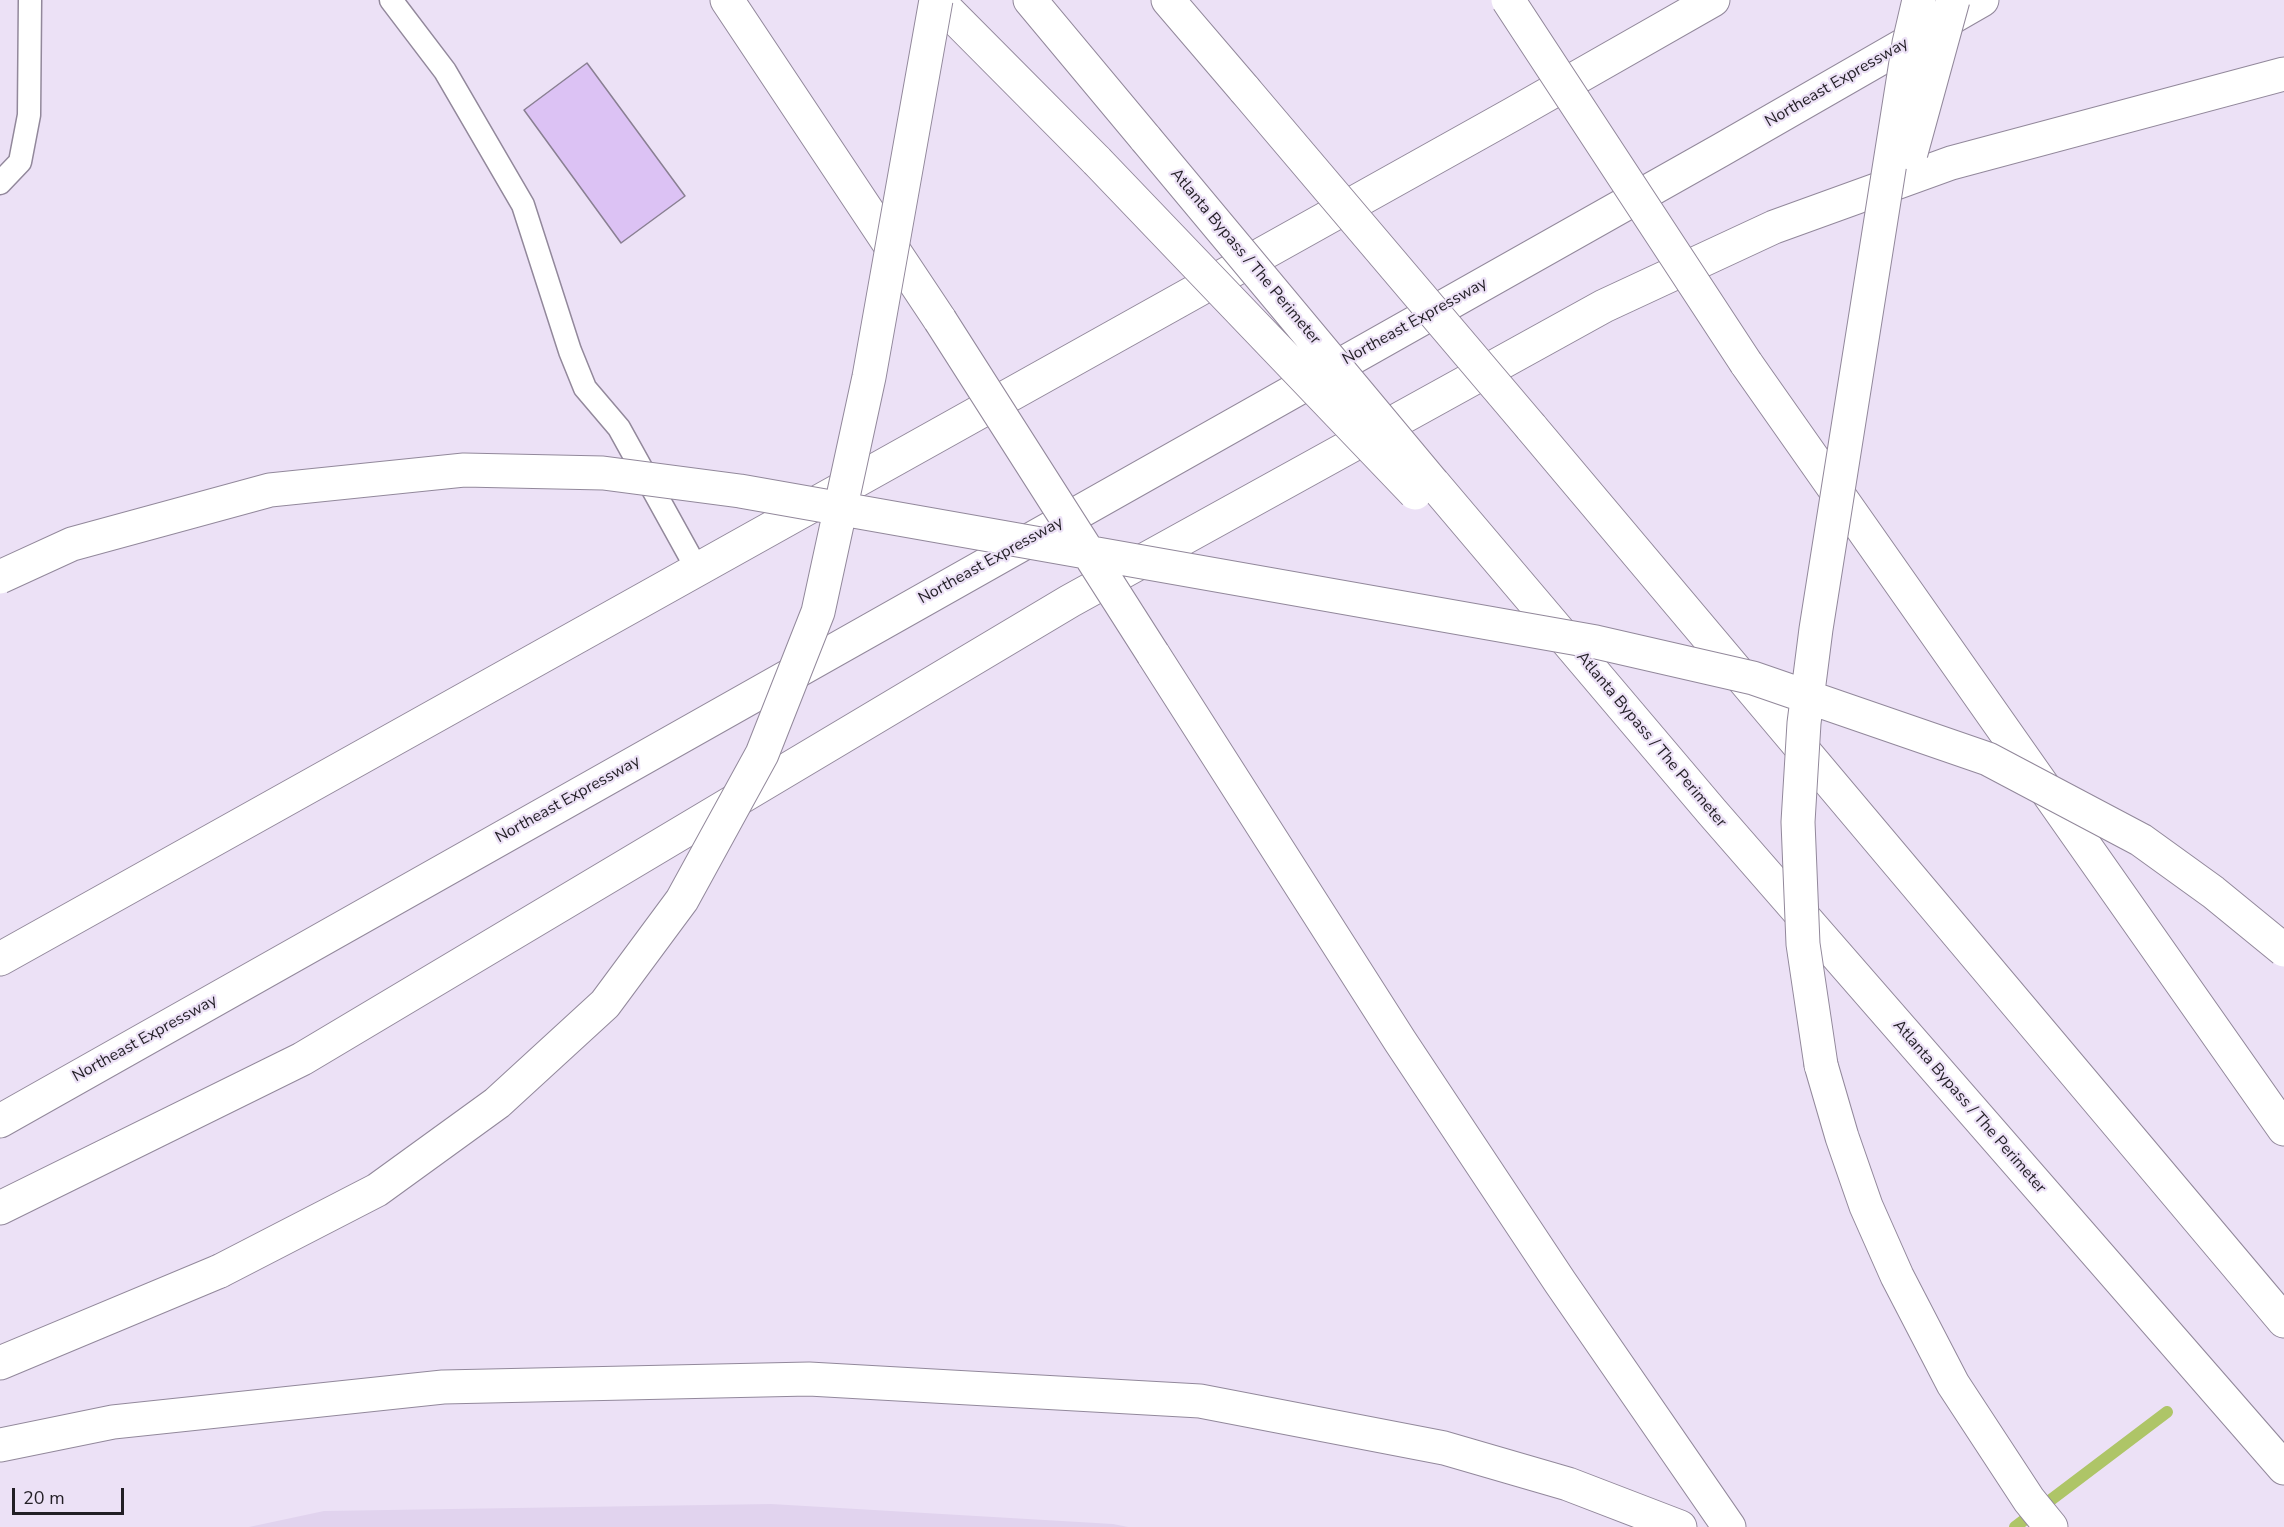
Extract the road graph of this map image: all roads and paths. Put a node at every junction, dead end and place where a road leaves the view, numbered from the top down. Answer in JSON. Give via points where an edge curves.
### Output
{"nodes":[{"id":1,"x":30,"y":0,"type":"edge"},
{"id":2,"x":391,"y":0,"type":"edge"},
{"id":3,"x":727,"y":0,"type":"edge"},
{"id":4,"x":937,"y":0,"type":"edge"},
{"id":5,"x":1030,"y":0,"type":"edge"},
{"id":6,"x":1168,"y":0,"type":"edge"},
{"id":7,"x":1508,"y":0,"type":"edge"},
{"id":8,"x":1713,"y":0,"type":"edge"},
{"id":9,"x":1919,"y":0,"type":"edge"},
{"id":10,"x":1953,"y":0,"type":"edge"},
{"id":11,"x":1982,"y":0,"type":"edge"},
{"id":12,"x":2284,"y":74,"type":"edge"},
{"id":13,"x":0,"y":183,"type":"edge"},
{"id":14,"x":1852,"y":409,"type":"junction"},
{"id":15,"x":1424,"y":489,"type":"junction"},
{"id":16,"x":697,"y":569,"type":"junction"},
{"id":17,"x":0,"y":577,"type":"edge"},
{"id":18,"x":2284,"y":950,"type":"edge"},
{"id":19,"x":0,"y":959,"type":"edge"},
{"id":20,"x":0,"y":1121,"type":"edge"},
{"id":21,"x":2284,"y":1129,"type":"edge"},
{"id":22,"x":0,"y":1209,"type":"edge"},
{"id":23,"x":2284,"y":1321,"type":"edge"},
{"id":24,"x":0,"y":1363,"type":"edge"},
{"id":25,"x":0,"y":1445,"type":"edge"},
{"id":26,"x":2284,"y":1468,"type":"edge"},
{"id":27,"x":1680,"y":1527,"type":"edge"},
{"id":28,"x":1729,"y":1527,"type":"edge"},
{"id":29,"x":2051,"y":1527,"type":"edge"}],
"edges":[{"from":1,"to":13,"type":"lane","via":[[29,115],[20,162]]},
{"from":2,"to":16,"type":"lane","via":[[445,71],[523,205],[585,388],[619,428]]},
{"from":3,"to":28,"type":"highway","bridge":true,"via":[[940,320],[1400,1041]]},
{"from":4,"to":15,"type":"highway","bridge":true},
{"from":4,"to":24,"type":"highway","bridge":true,"via":[[870,377],[818,612],[762,754],[688,889],[605,1004],[497,1103],[377,1190],[220,1271]]},
{"from":5,"to":15,"type":"highway","name":"Atlanta Bypass / The Perimeter","bridge":true,"via":[[1146,139]]},
{"from":6,"to":23,"type":"highway","bridge":true},
{"from":7,"to":21,"type":"highway","bridge":true,"via":[[1746,363]]},
{"from":8,"to":16,"type":"highway"},
{"from":9,"to":14,"type":"highway","bridge":true},
{"from":10,"to":14,"type":"highway","bridge":true,"via":[[1890,235]]},
{"from":11,"to":20,"type":"highway","name":"Northeast Expressway"},
{"from":12,"to":22,"type":"highway","via":[[1951,163],[1774,227],[1604,306],[1070,601],[302,1059]]},
{"from":14,"to":29,"type":"highway","bridge":true,"via":[[1815,629],[1798,822],[1803,944],[1821,1065],[1866,1206],[1897,1276],[1953,1383]]},
{"from":15,"to":26,"type":"highway","name":"Atlanta Bypass / The Perimeter","via":[[1712,812]]},
{"from":16,"to":19,"type":"highway"},
{"from":17,"to":18,"type":"highway","bridge":true,"via":[[72,544],[270,490],[464,470],[603,473],[740,491],[1596,642],[1753,678],[1988,759],[2141,840]]},
{"from":25,"to":27,"type":"highway","via":[[113,1422],[443,1387],[809,1379],[1200,1401],[1444,1448],[1568,1484]]}]}
